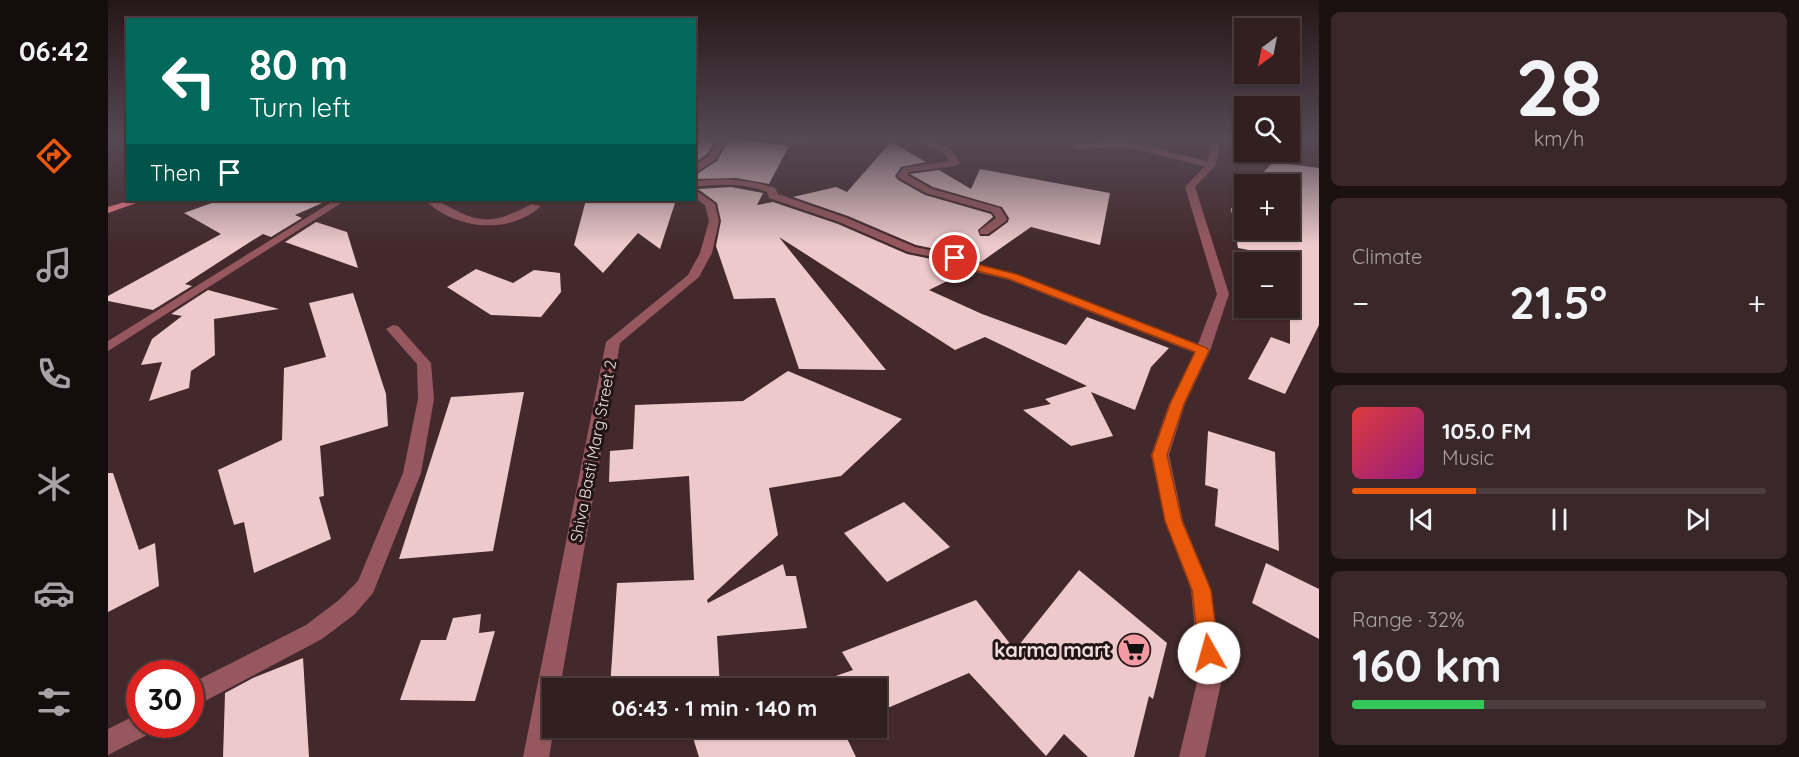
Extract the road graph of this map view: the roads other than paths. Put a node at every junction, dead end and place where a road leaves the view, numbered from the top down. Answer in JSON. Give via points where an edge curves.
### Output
{"nodes":[{"id":1,"x":903,"y":174,"type":"edge"},
{"id":2,"x":1202,"y":174,"type":"edge"},
{"id":3,"x":696,"y":184,"type":"edge"},
{"id":4,"x":696,"y":194,"type":"edge"},
{"id":5,"x":137,"y":201,"type":"edge"},
{"id":6,"x":339,"y":201,"type":"edge"},
{"id":7,"x":432,"y":201,"type":"edge"},
{"id":8,"x":536,"y":206,"type":"dead end"},
{"id":9,"x":108,"y":210,"type":"edge"},
{"id":10,"x":984,"y":232,"type":"dead end"},
{"id":11,"x":393,"y":329,"type":"dead end"},
{"id":12,"x":108,"y":347,"type":"edge"},
{"id":13,"x":1203,"y":351,"type":"junction"},
{"id":14,"x":204,"y":690,"type":"edge"},
{"id":15,"x":126,"y":733,"type":"edge"},
{"id":16,"x":108,"y":743,"type":"edge"},
{"id":17,"x":536,"y":757,"type":"edge"},
{"id":18,"x":1192,"y":757,"type":"edge"}],
"edges":[{"from":1,"to":10,"type":"street","via":[[929,191],[996,210],[1002,219]]},
{"from":2,"to":13,"type":"street","via":[[1190,187],[1223,294]]},
{"from":3,"to":13,"type":"street","via":[[740,182],[764,187],[772,190],[773,196],[912,250],[955,258],[1012,277]]},
{"from":4,"to":17,"type":"street","name":"Shiva Basti Marg Street 2","via":[[710,204],[714,221],[706,253],[693,277],[613,342]]},
{"from":5,"to":9,"type":"main road"},
{"from":6,"to":12,"type":"street"},
{"from":7,"to":8,"type":"street","via":[[465,218],[499,224]]},
{"from":11,"to":14,"type":"street","via":[[423,363],[426,399],[412,473],[366,587],[314,632]]},
{"from":13,"to":18,"type":"street","via":[[1177,404],[1160,455],[1174,521],[1201,590],[1212,674]]},
{"from":15,"to":16,"type":"street"}]}
